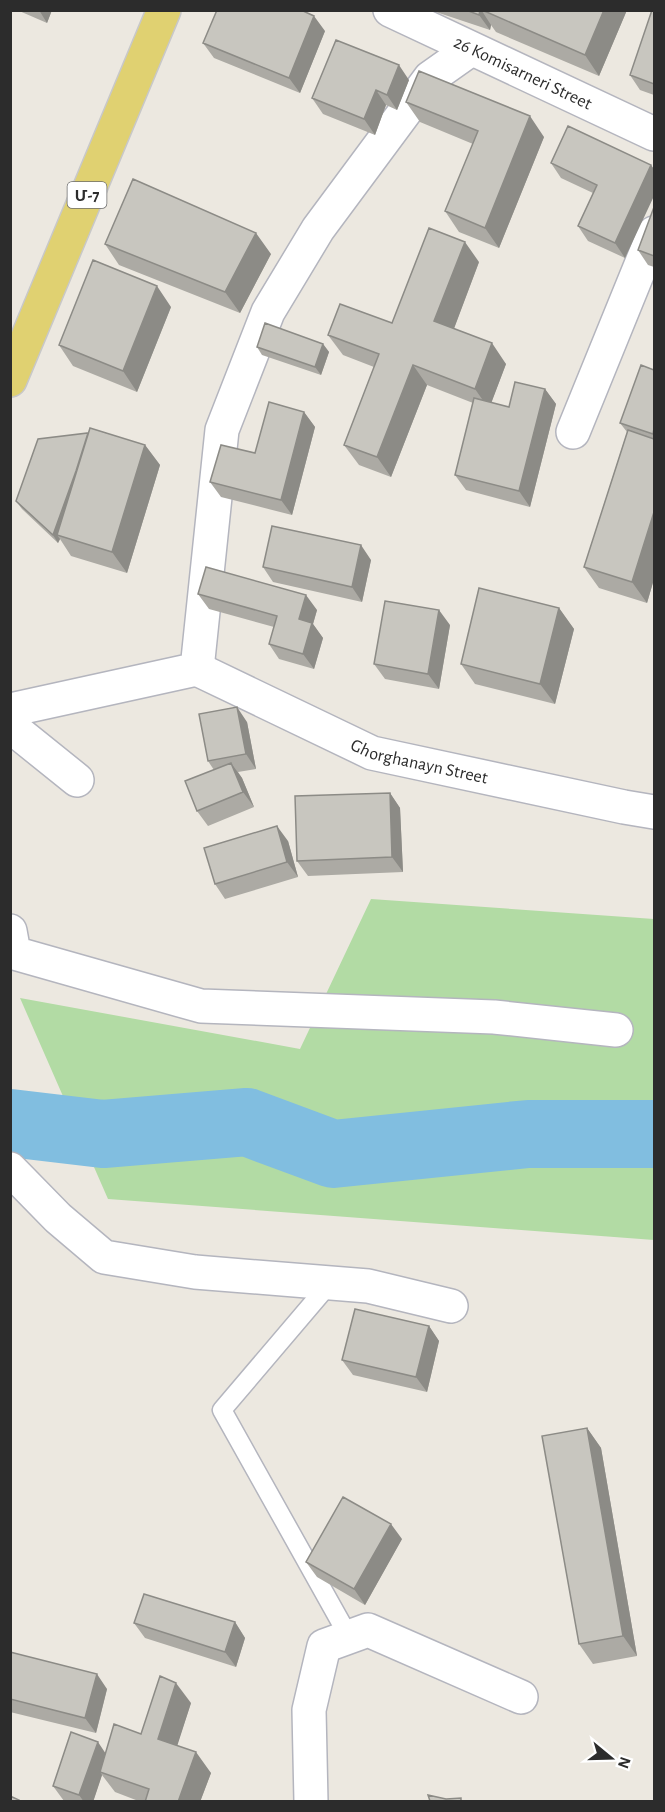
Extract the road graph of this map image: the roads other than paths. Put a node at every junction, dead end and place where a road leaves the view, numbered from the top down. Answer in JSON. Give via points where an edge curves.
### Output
{"nodes":[{"id":1,"x":164,"y":10,"type":"edge"},
{"id":2,"x":390,"y":10,"type":"edge"},
{"id":3,"x":471,"y":48,"type":"junction"},
{"id":4,"x":654,"y":134,"type":"edge"},
{"id":5,"x":654,"y":233,"type":"edge"},
{"id":6,"x":10,"y":380,"type":"edge"},
{"id":7,"x":573,"y":432,"type":"dead end"},
{"id":8,"x":197,"y":669,"type":"junction"},
{"id":9,"x":10,"y":710,"type":"edge"},
{"id":10,"x":10,"y":726,"type":"edge"},
{"id":11,"x":76,"y":780,"type":"dead end"},
{"id":12,"x":654,"y":812,"type":"edge"},
{"id":13,"x":12,"y":948,"type":"edge"},
{"id":14,"x":616,"y":1030,"type":"dead end"},
{"id":15,"x":18,"y":1177,"type":"edge"},
{"id":16,"x":330,"y":1283,"type":"junction"},
{"id":17,"x":451,"y":1306,"type":"dead end"},
{"id":18,"x":349,"y":1637,"type":"junction"},
{"id":19,"x":521,"y":1697,"type":"dead end"},
{"id":20,"x":310,"y":1802,"type":"edge"}],
"edges":[{"from":1,"to":6,"type":"main road","number":"Մ-7"},
{"from":2,"to":3,"type":"street","name":"26 Komisarneri Street"},
{"from":3,"to":4,"type":"street","name":"26 Komisarneri Street"},
{"from":3,"to":8,"type":"street","via":[[430,78],[318,229],[268,312],[222,430]]},
{"from":5,"to":7,"type":"street"},
{"from":8,"to":9,"type":"street"},
{"from":8,"to":12,"type":"street","name":"Ghorghanayn Street","via":[[372,753]]},
{"from":10,"to":11,"type":"street"},
{"from":13,"to":14,"type":"street","via":[[201,1006],[494,1017]]},
{"from":15,"to":16,"type":"street","via":[[57,1218],[104,1257],[195,1272]]},
{"from":16,"to":17,"type":"street","via":[[368,1286]]},
{"from":16,"to":18,"type":"lane","via":[[222,1410]]},
{"from":18,"to":19,"type":"street","via":[[368,1630]]},
{"from":18,"to":20,"type":"street","via":[[324,1646],[309,1710]]}]}
